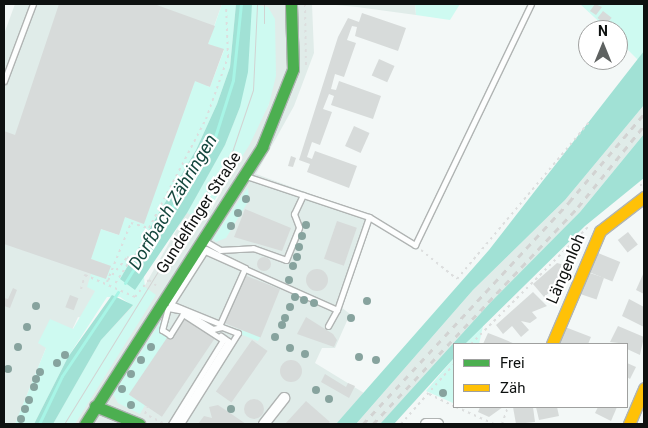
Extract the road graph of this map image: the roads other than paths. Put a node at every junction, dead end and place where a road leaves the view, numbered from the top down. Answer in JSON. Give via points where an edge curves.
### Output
{"nodes":[{"id":1,"x":32,"y":4,"type":"edge"},
{"id":2,"x":291,"y":4,"type":"edge"},
{"id":3,"x":531,"y":4,"type":"edge"},
{"id":4,"x":4,"y":82,"type":"edge"},
{"id":5,"x":243,"y":176,"type":"junction"},
{"id":6,"x":302,"y":195,"type":"junction"},
{"id":7,"x":644,"y":198,"type":"edge"},
{"id":8,"x":369,"y":217,"type":"junction"},
{"id":9,"x":201,"y":246,"type":"junction"},
{"id":10,"x":244,"y":269,"type":"junction"},
{"id":11,"x":173,"y":293,"type":"junction"},
{"id":12,"x":163,"y":309,"type":"junction"},
{"id":13,"x":337,"y":310,"type":"junction"},
{"id":14,"x":328,"y":326,"type":"dead end"},
{"id":15,"x":552,"y":343,"type":"edge"},
{"id":16,"x":644,"y":388,"type":"edge"},
{"id":17,"x":284,"y":398,"type":"dead end"},
{"id":18,"x":95,"y":406,"type":"junction"},
{"id":19,"x":85,"y":424,"type":"edge"},
{"id":20,"x":139,"y":424,"type":"edge"},
{"id":21,"x":171,"y":424,"type":"edge"},
{"id":22,"x":176,"y":424,"type":"edge"},
{"id":23,"x":181,"y":424,"type":"edge"},
{"id":24,"x":264,"y":424,"type":"edge"},
{"id":25,"x":426,"y":424,"type":"edge"},
{"id":26,"x":438,"y":424,"type":"edge"},
{"id":27,"x":629,"y":424,"type":"edge"}],
"edges":[{"from":1,"to":4,"type":"lane"},
{"from":2,"to":5,"type":"street","name":"Gundelfinger Straße","via":[[295,38],[291,82]]},
{"from":3,"to":8,"type":"lane","via":[[415,246]]},
{"from":5,"to":6,"type":"lane"},
{"from":5,"to":9,"type":"street","name":"Gundelfinger Straße"},
{"from":6,"to":8,"type":"lane"},
{"from":6,"to":9,"type":"lane","via":[[294,214],[298,227],[286,260],[253,248],[220,250]]},
{"from":7,"to":15,"type":"street","name":"Längenloh","via":[[600,231]]},
{"from":8,"to":13,"type":"lane"},
{"from":9,"to":10,"type":"lane"},
{"from":9,"to":11,"type":"street","name":"Gundelfinger Straße"},
{"from":10,"to":11,"type":"lane","via":[[220,324],[171,304]]},
{"from":10,"to":13,"type":"lane"},
{"from":11,"to":12,"type":"street","name":"Gundelfinger Straße"},
{"from":12,"to":18,"type":"street","name":"Gundelfinger Straße"},
{"from":12,"to":21,"type":"lane","via":[[168,321],[162,330],[170,335],[183,314],[223,340]]},
{"from":12,"to":22,"type":"lane","via":[[184,312],[228,341]]},
{"from":12,"to":23,"type":"lane","via":[[183,311],[213,329],[222,326],[238,333]]},
{"from":13,"to":14,"type":"lane"},
{"from":16,"to":27,"type":"street"},
{"from":17,"to":24,"type":"street"},
{"from":18,"to":19,"type":"street","name":"Gundelfinger Straße"},
{"from":18,"to":20,"type":"street"},
{"from":25,"to":26,"type":"street"}]}
